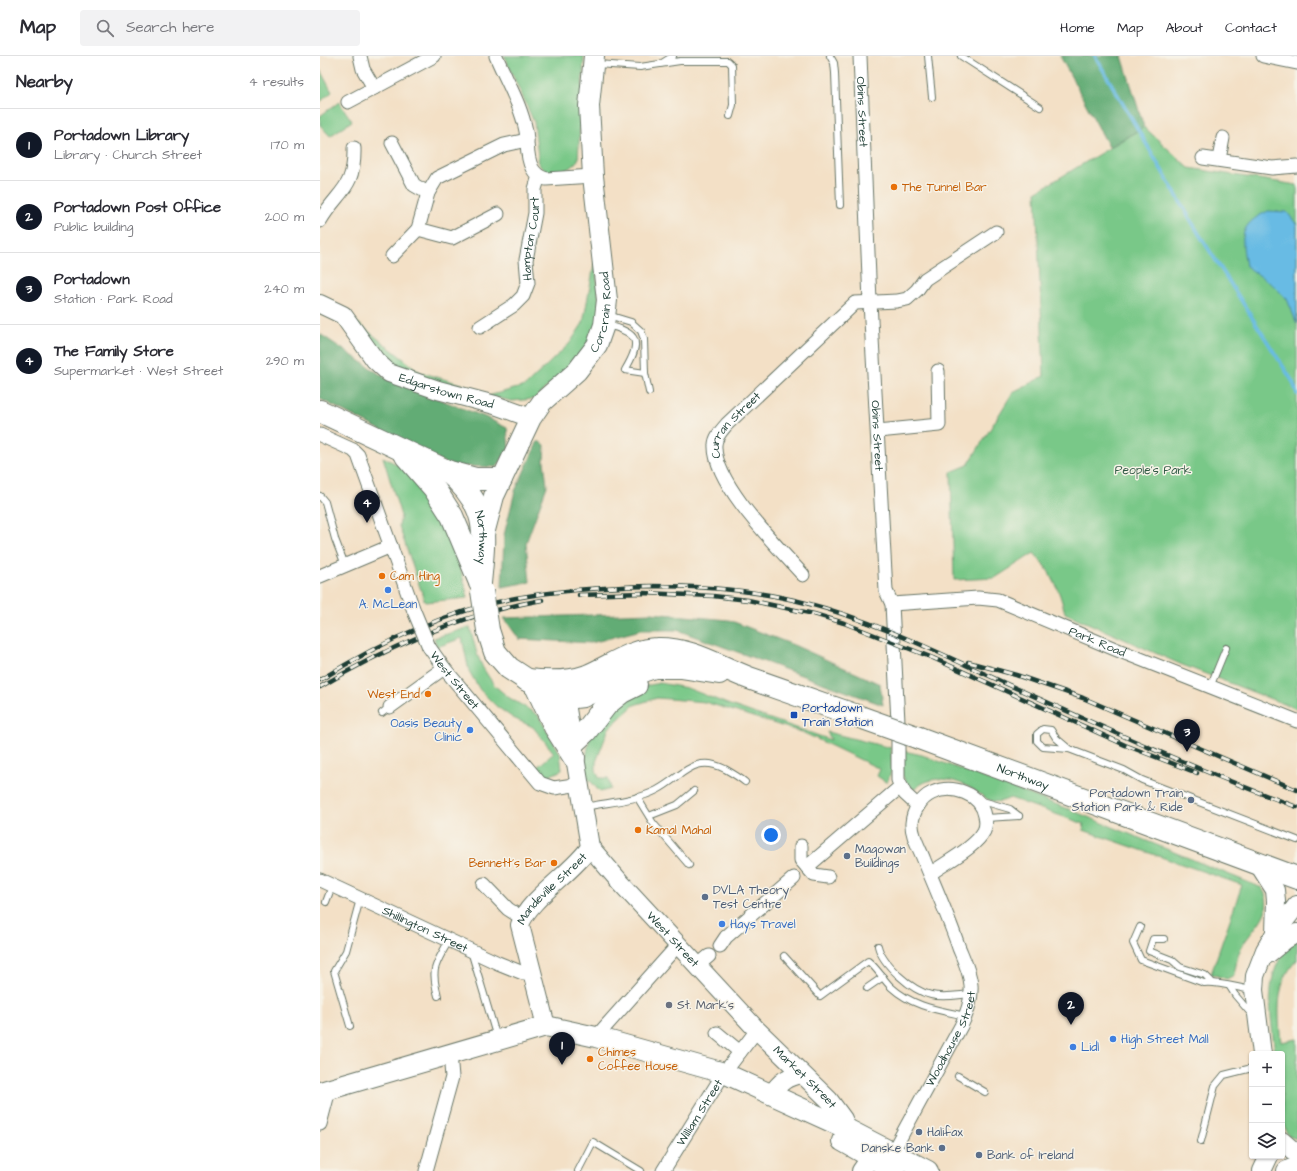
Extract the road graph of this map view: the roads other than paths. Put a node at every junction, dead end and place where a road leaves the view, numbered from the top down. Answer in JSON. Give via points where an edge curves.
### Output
{"nodes":[{"id":1,"x":360,"y":56,"type":"edge"},
{"id":2,"x":434,"y":56,"type":"edge"},
{"id":3,"x":496,"y":56,"type":"edge"},
{"id":4,"x":673,"y":56,"type":"edge"},
{"id":5,"x":830,"y":56,"type":"edge"},
{"id":6,"x":860,"y":56,"type":"edge"},
{"id":7,"x":928,"y":56,"type":"edge"},
{"id":8,"x":961,"y":56,"type":"edge"},
{"id":9,"x":1263,"y":56,"type":"edge"},
{"id":10,"x":594,"y":60,"type":"edge"},
{"id":11,"x":1297,"y":62,"type":"edge"},
{"id":12,"x":660,"y":64,"type":"junction"},
{"id":13,"x":374,"y":88,"type":"junction"},
{"id":14,"x":932,"y":98,"type":"dead end"},
{"id":15,"x":348,"y":102,"type":"dead end"},
{"id":16,"x":1040,"y":107,"type":"dead end"},
{"id":17,"x":730,"y":116,"type":"dead end"},
{"id":18,"x":1223,"y":138,"type":"dead end"},
{"id":19,"x":527,"y":140,"type":"junction"},
{"id":20,"x":392,"y":143,"type":"dead end"},
{"id":21,"x":354,"y":148,"type":"dead end"},
{"id":22,"x":1202,"y":158,"type":"dead end"},
{"id":23,"x":1218,"y":159,"type":"junction"},
{"id":24,"x":1297,"y":166,"type":"edge"},
{"id":25,"x":539,"y":176,"type":"junction"},
{"id":26,"x":593,"y":176,"type":"junction"},
{"id":27,"x":428,"y":193,"type":"junction"},
{"id":28,"x":840,"y":205,"type":"dead end"},
{"id":29,"x":498,"y":214,"type":"dead end"},
{"id":30,"x":320,"y":221,"type":"edge"},
{"id":31,"x":418,"y":229,"type":"junction"},
{"id":32,"x":996,"y":232,"type":"dead end"},
{"id":33,"x":392,"y":256,"type":"dead end"},
{"id":34,"x":870,"y":302,"type":"junction"},
{"id":35,"x":320,"y":304,"type":"edge"},
{"id":36,"x":605,"y":320,"type":"junction"},
{"id":37,"x":480,"y":327,"type":"dead end"},
{"id":38,"x":938,"y":371,"type":"dead end"},
{"id":39,"x":645,"y":373,"type":"junction"},
{"id":40,"x":649,"y":392,"type":"dead end"},
{"id":41,"x":320,"y":411,"type":"edge"},
{"id":42,"x":531,"y":418,"type":"junction"},
{"id":43,"x":878,"y":431,"type":"junction"},
{"id":44,"x":320,"y":435,"type":"edge"},
{"id":45,"x":398,"y":448,"type":"junction"},
{"id":46,"x":447,"y":471,"type":"junction"},
{"id":47,"x":501,"y":479,"type":"junction"},
{"id":48,"x":320,"y":496,"type":"edge"},
{"id":49,"x":452,"y":516,"type":"junction"},
{"id":50,"x":486,"y":517,"type":"junction"},
{"id":51,"x":391,"y":546,"type":"junction"},
{"id":52,"x":345,"y":565,"type":"junction"},
{"id":53,"x":803,"y":575,"type":"dead end"},
{"id":54,"x":320,"y":576,"type":"edge"},
{"id":55,"x":481,"y":587,"type":"junction"},
{"id":56,"x":892,"y":604,"type":"junction"},
{"id":57,"x":1226,"y":648,"type":"dead end"},
{"id":58,"x":444,"y":668,"type":"junction"},
{"id":59,"x":740,"y":676,"type":"junction"},
{"id":60,"x":534,"y":682,"type":"junction"},
{"id":61,"x":1210,"y":687,"type":"junction"},
{"id":62,"x":564,"y":690,"type":"junction"},
{"id":63,"x":386,"y":710,"type":"dead end"},
{"id":64,"x":1297,"y":721,"type":"edge"},
{"id":65,"x":1069,"y":749,"type":"junction"},
{"id":66,"x":573,"y":750,"type":"junction"},
{"id":67,"x":745,"y":782,"type":"dead end"},
{"id":68,"x":580,"y":784,"type":"junction"},
{"id":69,"x":900,"y":787,"type":"junction"},
{"id":70,"x":694,"y":791,"type":"dead end"},
{"id":71,"x":637,"y":797,"type":"junction"},
{"id":72,"x":978,"y":799,"type":"junction"},
{"id":73,"x":918,"y":806,"type":"junction"},
{"id":74,"x":583,"y":807,"type":"junction"},
{"id":75,"x":649,"y":816,"type":"junction"},
{"id":76,"x":986,"y":818,"type":"junction"},
{"id":77,"x":1297,"y":840,"type":"edge"},
{"id":78,"x":801,"y":846,"type":"dead end"},
{"id":79,"x":590,"y":852,"type":"junction"},
{"id":80,"x":689,"y":864,"type":"dead end"},
{"id":81,"x":1259,"y":865,"type":"junction"},
{"id":82,"x":807,"y":867,"type":"junction"},
{"id":83,"x":930,"y":874,"type":"junction"},
{"id":84,"x":828,"y":877,"type":"dead end"},
{"id":85,"x":794,"y":878,"type":"dead end"},
{"id":86,"x":1297,"y":878,"type":"edge"},
{"id":87,"x":320,"y":880,"type":"edge"},
{"id":88,"x":484,"y":884,"type":"dead end"},
{"id":89,"x":332,"y":886,"type":"junction"},
{"id":90,"x":360,"y":899,"type":"junction"},
{"id":91,"x":326,"y":902,"type":"dead end"},
{"id":92,"x":1297,"y":905,"type":"edge"},
{"id":93,"x":522,"y":918,"type":"junction"},
{"id":94,"x":1140,"y":927,"type":"dead end"},
{"id":95,"x":1297,"y":932,"type":"edge"},
{"id":96,"x":1275,"y":933,"type":"junction"},
{"id":97,"x":1164,"y":939,"type":"dead end"},
{"id":98,"x":448,"y":940,"type":"junction"},
{"id":99,"x":678,"y":945,"type":"junction"},
{"id":100,"x":720,"y":946,"type":"dead end"},
{"id":101,"x":878,"y":946,"type":"dead end"},
{"id":102,"x":470,"y":950,"type":"junction"},
{"id":103,"x":784,"y":956,"type":"dead end"},
{"id":104,"x":1261,"y":962,"type":"junction"},
{"id":105,"x":531,"y":973,"type":"junction"},
{"id":106,"x":883,"y":977,"type":"junction"},
{"id":107,"x":1211,"y":981,"type":"junction"},
{"id":108,"x":1230,"y":987,"type":"junction"},
{"id":109,"x":867,"y":988,"type":"dead end"},
{"id":110,"x":1254,"y":990,"type":"junction"},
{"id":111,"x":971,"y":994,"type":"junction"},
{"id":112,"x":438,"y":996,"type":"dead end"},
{"id":113,"x":966,"y":1016,"type":"junction"},
{"id":114,"x":1259,"y":1023,"type":"junction"},
{"id":115,"x":350,"y":1026,"type":"dead end"},
{"id":116,"x":546,"y":1026,"type":"junction"},
{"id":117,"x":757,"y":1030,"type":"junction"},
{"id":118,"x":717,"y":1033,"type":"dead end"},
{"id":119,"x":596,"y":1037,"type":"junction"},
{"id":120,"x":497,"y":1040,"type":"junction"},
{"id":121,"x":1262,"y":1051,"type":"edge"},
{"id":122,"x":740,"y":1052,"type":"junction"},
{"id":123,"x":450,"y":1054,"type":"junction"},
{"id":124,"x":1249,"y":1069,"type":"edge"},
{"id":125,"x":724,"y":1073,"type":"junction"},
{"id":126,"x":801,"y":1074,"type":"junction"},
{"id":127,"x":958,"y":1076,"type":"dead end"},
{"id":128,"x":324,"y":1091,"type":"edge"},
{"id":129,"x":985,"y":1092,"type":"dead end"},
{"id":130,"x":771,"y":1095,"type":"junction"},
{"id":131,"x":794,"y":1106,"type":"junction"},
{"id":132,"x":320,"y":1124,"type":"edge"},
{"id":133,"x":847,"y":1129,"type":"junction"},
{"id":134,"x":1201,"y":1141,"type":"dead end"},
{"id":135,"x":1292,"y":1153,"type":"edge"},
{"id":136,"x":1268,"y":1159,"type":"edge"},
{"id":137,"x":893,"y":1162,"type":"edge"},
{"id":138,"x":866,"y":1164,"type":"edge"},
{"id":139,"x":426,"y":1171,"type":"edge"},
{"id":140,"x":578,"y":1171,"type":"edge"},
{"id":141,"x":641,"y":1171,"type":"edge"},
{"id":142,"x":663,"y":1171,"type":"edge"},
{"id":143,"x":928,"y":1171,"type":"edge"},
{"id":144,"x":1262,"y":1171,"type":"edge"},
{"id":145,"x":1287,"y":1171,"type":"edge"}],
"edges":[{"from":1,"to":13,"type":"street","via":[[363,69]]},
{"from":2,"to":13,"type":"street"},
{"from":3,"to":19,"type":"street","via":[[513,93]]},
{"from":4,"to":12,"type":"lane"},
{"from":5,"to":28,"type":"lane","via":[[835,73]]},
{"from":6,"to":34,"type":"street","name":"Obins Street"},
{"from":7,"to":14,"type":"lane"},
{"from":8,"to":16,"type":"lane"},
{"from":9,"to":11,"type":"street"},
{"from":10,"to":12,"type":"lane","via":[[640,67]]},
{"from":10,"to":26,"type":"main road","name":"Corcrain Road","via":[[589,106]]},
{"from":12,"to":17,"type":"lane","via":[[680,61],[728,61],[732,65],[733,105]]},
{"from":13,"to":15,"type":"street"},
{"from":18,"to":23,"type":"street"},
{"from":19,"to":25,"type":"street","via":[[529,160]]},
{"from":19,"to":27,"type":"street","via":[[504,145],[462,164],[437,178]]},
{"from":20,"to":27,"type":"street","via":[[414,185]]},
{"from":21,"to":30,"type":"street","via":[[354,166],[348,185]]},
{"from":22,"to":23,"type":"street"},
{"from":23,"to":24,"type":"street","via":[[1272,168]]},
{"from":25,"to":26,"type":"street","via":[[546,179]]},
{"from":25,"to":37,"type":"street","name":"Hampton Court","via":[[526,260],[528,283],[523,296],[514,305]]},
{"from":26,"to":36,"type":"main road","name":"Corcrain Road","via":[[607,300]]},
{"from":27,"to":31,"type":"street"},
{"from":29,"to":31,"type":"street","via":[[452,238]]},
{"from":31,"to":33,"type":"street"},
{"from":32,"to":34,"type":"street","name":"Curran Street","via":[[925,279],[907,299]]},
{"from":34,"to":43,"type":"street","name":"Obins Street"},
{"from":34,"to":53,"type":"street","name":"Curran Street","via":[[856,303],[726,424],[714,443],[718,463],[745,509]]},
{"from":35,"to":42,"type":"street","name":"Edgarstown Road","via":[[343,315],[375,360],[389,373]]},
{"from":36,"to":39,"type":"lane","via":[[631,322],[641,330],[644,339]]},
{"from":36,"to":39,"type":"lane","via":[[627,330],[633,336],[634,352],[625,370]]},
{"from":36,"to":42,"type":"main road","name":"Corcrain Road","via":[[597,345],[577,371],[542,402]]},
{"from":38,"to":43,"type":"street","via":[[939,425]]},
{"from":39,"to":40,"type":"lane"},
{"from":41,"to":45,"type":"highway","name":"Northway"},
{"from":42,"to":47,"type":"main road","name":"Corcrain Road"},
{"from":43,"to":56,"type":"street","name":"Obins Street","via":[[886,591]]},
{"from":44,"to":51,"type":"street","name":"West Street","via":[[353,450],[358,455]]},
{"from":45,"to":46,"type":"highway","name":"Northway"},
{"from":45,"to":49,"type":"highway","name":"Northway","via":[[434,488]]},
{"from":46,"to":47,"type":"highway","via":[[476,479]]},
{"from":46,"to":50,"type":"highway","name":"Northway","via":[[464,485]]},
{"from":47,"to":50,"type":"main road","name":"Corcrain Road"},
{"from":48,"to":52,"type":"lane","via":[[325,502],[334,538]]},
{"from":49,"to":50,"type":"main road"},
{"from":49,"to":55,"type":"highway","name":"Northway"},
{"from":50,"to":55,"type":"highway","name":"Northway"},
{"from":51,"to":52,"type":"street"},
{"from":51,"to":58,"type":"street","name":"West Street","bridge":true,"via":[[428,647]]},
{"from":52,"to":54,"type":"street"},
{"from":55,"to":60,"type":"highway","name":"Northway","bridge":true,"via":[[488,630],[495,652],[509,668]]},
{"from":56,"to":61,"type":"street","name":"Park Road","via":[[972,598],[998,600]]},
{"from":56,"to":69,"type":"street","name":"Obins Street","via":[[898,722],[897,770]]},
{"from":57,"to":61,"type":"lane"},
{"from":58,"to":63,"type":"street"},
{"from":58,"to":68,"type":"street","name":"West Street","via":[[540,783],[554,788]]},
{"from":59,"to":62,"type":"highway","name":"Northway","via":[[700,655],[656,649],[626,657],[586,676]]},
{"from":59,"to":66,"type":"highway","via":[[701,684],[665,679],[644,682],[622,692],[608,704]]},
{"from":59,"to":81,"type":"highway","name":"Northway","bridge":true,"via":[[919,738]]},
{"from":60,"to":62,"type":"highway","name":"Northway"},
{"from":60,"to":66,"type":"highway","via":[[555,727]]},
{"from":61,"to":64,"type":"street","name":"Park Road"},
{"from":62,"to":66,"type":"street","name":"Mandeville Street"},
{"from":65,"to":65,"type":"lane","via":[[1041,746],[1037,741],[1038,733],[1043,729],[1051,730]]},
{"from":65,"to":77,"type":"lane"},
{"from":66,"to":68,"type":"street","name":"Mandeville Street"},
{"from":67,"to":71,"type":"lane","via":[[720,766],[701,763],[657,790]]},
{"from":68,"to":74,"type":"street","name":"Mandeville Street"},
{"from":69,"to":73,"type":"street"},
{"from":69,"to":82,"type":"street"},
{"from":70,"to":75,"type":"lane","via":[[677,804]]},
{"from":71,"to":74,"type":"lane"},
{"from":71,"to":75,"type":"lane"},
{"from":72,"to":73,"type":"street","via":[[960,791],[944,790],[932,793]]},
{"from":72,"to":76,"type":"street"},
{"from":72,"to":76,"type":"lane","via":[[1010,809],[1019,816]]},
{"from":73,"to":83,"type":"street","name":"Woodhouse Street","via":[[912,823]]},
{"from":74,"to":79,"type":"street","name":"Mandeville Street"},
{"from":75,"to":80,"type":"lane"},
{"from":76,"to":83,"type":"street","via":[[985,829],[976,842]]},
{"from":78,"to":82,"type":"street","via":[[801,860]]},
{"from":79,"to":93,"type":"street","name":"Mandeville Street"},
{"from":79,"to":99,"type":"street","name":"West Street"},
{"from":81,"to":86,"type":"highway","name":"Northway"},
{"from":81,"to":96,"type":"street","via":[[1274,890]]},
{"from":82,"to":84,"type":"street","via":[[814,875]]},
{"from":83,"to":111,"type":"street","name":"Woodhouse Street","via":[[968,970]]},
{"from":85,"to":100,"type":"street","via":[[726,937]]},
{"from":87,"to":89,"type":"street","name":"Shillington Street"},
{"from":88,"to":93,"type":"street","via":[[508,909]]},
{"from":89,"to":90,"type":"street","name":"Shillington Street"},
{"from":89,"to":91,"type":"lane"},
{"from":90,"to":98,"type":"street","name":"Shillington Street"},
{"from":90,"to":115,"type":"lane","via":[[346,951],[334,971]]},
{"from":92,"to":96,"type":"street"},
{"from":93,"to":105,"type":"street","name":"Mandeville Street","via":[[521,932]]},
{"from":94,"to":107,"type":"lane","via":[[1133,943],[1141,960],[1204,983]]},
{"from":95,"to":104,"type":"street","via":[[1276,946]]},
{"from":96,"to":104,"type":"street"},
{"from":97,"to":107,"type":"lane","via":[[1153,939],[1149,951],[1172,960],[1180,967],[1205,975]]},
{"from":98,"to":102,"type":"street","name":"Shillington Street"},
{"from":98,"to":112,"type":"lane","via":[[434,969],[433,978]]},
{"from":99,"to":117,"type":"street","name":"West Street","via":[[703,961]]},
{"from":99,"to":119,"type":"street"},
{"from":101,"to":111,"type":"lane","via":[[880,954],[893,970],[911,986],[930,995]]},
{"from":102,"to":105,"type":"street","name":"Shillington Street","via":[[523,973]]},
{"from":102,"to":120,"type":"lane"},
{"from":103,"to":106,"type":"lane","via":[[820,996],[868,960]]},
{"from":104,"to":110,"type":"street","via":[[1255,976]]},
{"from":105,"to":116,"type":"street","name":"Mandeville Street"},
{"from":106,"to":109,"type":"lane"},
{"from":106,"to":113,"type":"lane","via":[[905,999],[925,1008]]},
{"from":107,"to":108,"type":"lane"},
{"from":108,"to":110,"type":"lane"},
{"from":108,"to":114,"type":"lane"},
{"from":110,"to":114,"type":"street"},
{"from":111,"to":113,"type":"street","name":"Woodhouse Street"},
{"from":113,"to":137,"type":"street","name":"Woodhouse Street"},
{"from":114,"to":121,"type":"street"},
{"from":116,"to":119,"type":"main road","name":"Market Street"},
{"from":116,"to":120,"type":"main road"},
{"from":117,"to":122,"type":"street","name":"William Street"},
{"from":117,"to":126,"type":"street","name":"Market Street"},
{"from":118,"to":122,"type":"street"},
{"from":119,"to":125,"type":"main road","name":"Market Street"},
{"from":120,"to":123,"type":"main road"},
{"from":122,"to":125,"type":"street","name":"William Street"},
{"from":123,"to":128,"type":"main road"},
{"from":123,"to":139,"type":"street","via":[[452,1077]]},
{"from":124,"to":134,"type":"lane","via":[[1224,1076],[1215,1086]]},
{"from":125,"to":130,"type":"main road","name":"Market Street"},
{"from":125,"to":142,"type":"street","name":"William Street"},
{"from":126,"to":130,"type":"street","via":[[780,1082]]},
{"from":126,"to":133,"type":"street","name":"Market Street","via":[[829,1100]]},
{"from":127,"to":129,"type":"lane"},
{"from":128,"to":132,"type":"street"},
{"from":130,"to":131,"type":"main road","name":"Market Street"},
{"from":131,"to":133,"type":"main road","name":"Market Street"},
{"from":131,"to":138,"type":"main road","name":"Market Street"},
{"from":133,"to":137,"type":"main road","name":"Market Street"},
{"from":135,"to":145,"type":"main road"},
{"from":136,"to":144,"type":"street"},
{"from":137,"to":138,"type":"main road","name":"Market Street"},
{"from":137,"to":143,"type":"main road"},
{"from":140,"to":141,"type":"lane","via":[[593,1142]]}]}
